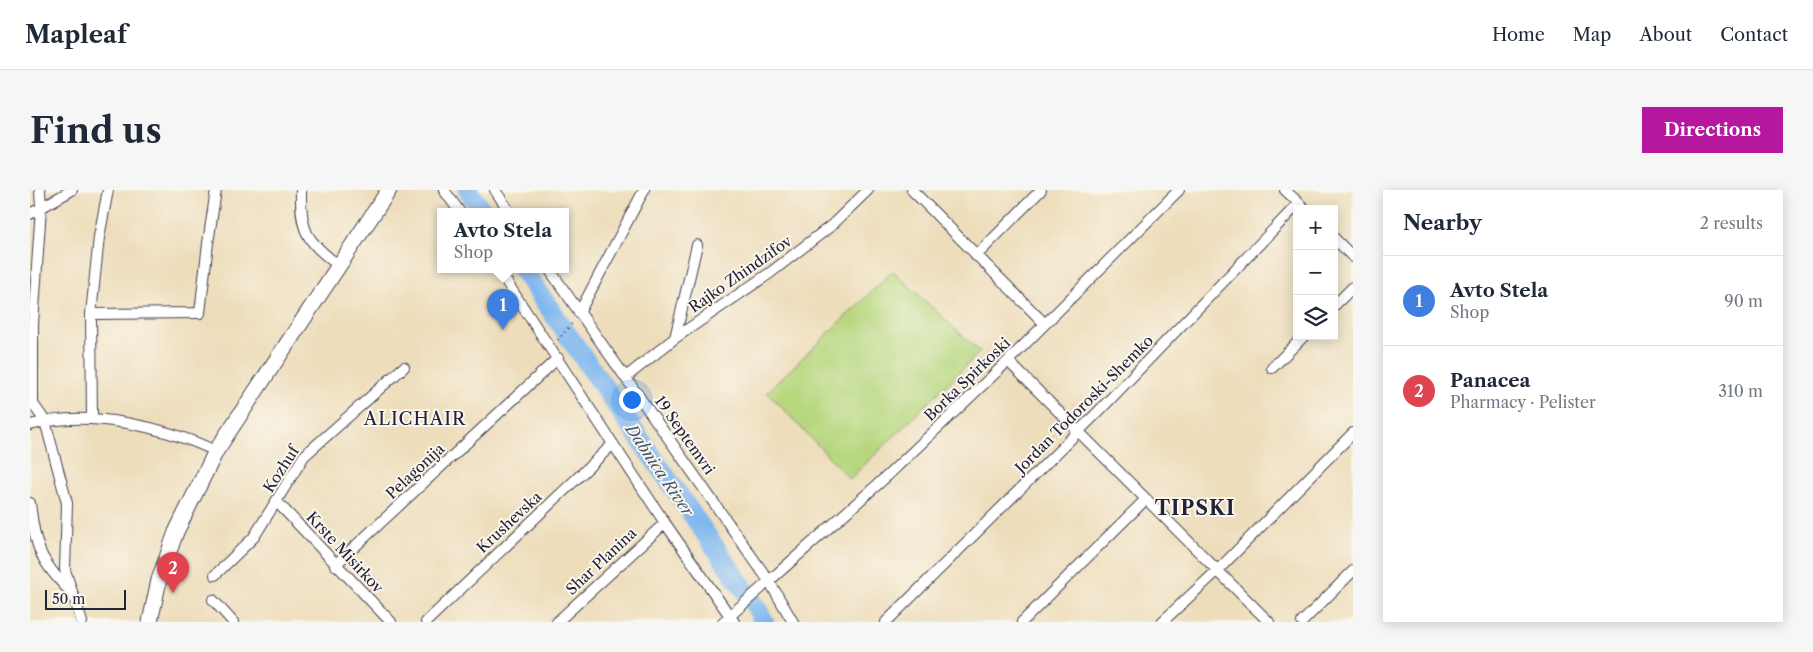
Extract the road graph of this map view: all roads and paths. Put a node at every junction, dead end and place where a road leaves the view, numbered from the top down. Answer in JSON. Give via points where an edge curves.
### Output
{"nodes":[{"id":1,"x":40,"y":190,"type":"edge"},
{"id":2,"x":72,"y":190,"type":"edge"},
{"id":3,"x":108,"y":190,"type":"edge"},
{"id":4,"x":216,"y":190,"type":"edge"},
{"id":5,"x":302,"y":190,"type":"edge"},
{"id":6,"x":389,"y":190,"type":"edge"},
{"id":7,"x":444,"y":190,"type":"edge"},
{"id":8,"x":495,"y":190,"type":"edge"},
{"id":9,"x":644,"y":190,"type":"edge"},
{"id":10,"x":867,"y":190,"type":"edge"},
{"id":11,"x":913,"y":190,"type":"edge"},
{"id":12,"x":1041,"y":190,"type":"edge"},
{"id":13,"x":1178,"y":190,"type":"edge"},
{"id":14,"x":1285,"y":190,"type":"edge"},
{"id":15,"x":1301,"y":205,"type":"edge"},
{"id":16,"x":41,"y":208,"type":"junction"},
{"id":17,"x":457,"y":208,"type":"edge"},
{"id":18,"x":507,"y":208,"type":"edge"},
{"id":19,"x":30,"y":214,"type":"edge"},
{"id":20,"x":1293,"y":215,"type":"edge"},
{"id":21,"x":1338,"y":242,"type":"edge"},
{"id":22,"x":697,"y":245,"type":"dead end"},
{"id":23,"x":976,"y":256,"type":"junction"},
{"id":24,"x":1353,"y":257,"type":"edge"},
{"id":25,"x":33,"y":262,"type":"edge"},
{"id":26,"x":338,"y":265,"type":"junction"},
{"id":27,"x":501,"y":273,"type":"edge"},
{"id":28,"x":552,"y":273,"type":"edge"},
{"id":29,"x":1353,"y":287,"type":"edge"},
{"id":30,"x":1338,"y":302,"type":"edge"},
{"id":31,"x":91,"y":314,"type":"junction"},
{"id":32,"x":580,"y":314,"type":"junction"},
{"id":33,"x":1044,"y":323,"type":"junction"},
{"id":34,"x":675,"y":338,"type":"junction"},
{"id":35,"x":1300,"y":340,"type":"edge"},
{"id":36,"x":552,"y":348,"type":"junction"},
{"id":37,"x":558,"y":358,"type":"junction"},
{"id":38,"x":1008,"y":361,"type":"junction"},
{"id":39,"x":404,"y":367,"type":"dead end"},
{"id":40,"x":1272,"y":368,"type":"dead end"},
{"id":41,"x":31,"y":374,"type":"edge"},
{"id":42,"x":626,"y":377,"type":"junction"},
{"id":43,"x":92,"y":420,"type":"junction"},
{"id":44,"x":45,"y":421,"type":"junction"},
{"id":45,"x":30,"y":425,"type":"edge"},
{"id":46,"x":1078,"y":432,"type":"junction"},
{"id":47,"x":1353,"y":433,"type":"edge"},
{"id":48,"x":613,"y":444,"type":"junction"},
{"id":49,"x":216,"y":451,"type":"junction"},
{"id":50,"x":1146,"y":499,"type":"junction"},
{"id":51,"x":278,"y":502,"type":"junction"},
{"id":52,"x":30,"y":503,"type":"edge"},
{"id":53,"x":665,"y":523,"type":"junction"},
{"id":54,"x":335,"y":565,"type":"junction"},
{"id":55,"x":1218,"y":570,"type":"junction"},
{"id":56,"x":1353,"y":571,"type":"edge"},
{"id":57,"x":214,"y":575,"type":"dead end"},
{"id":58,"x":769,"y":580,"type":"junction"},
{"id":59,"x":71,"y":592,"type":"junction"},
{"id":60,"x":213,"y":600,"type":"dead end"},
{"id":61,"x":729,"y":620,"type":"edge"},
{"id":62,"x":82,"y":622,"type":"edge"},
{"id":63,"x":150,"y":622,"type":"edge"},
{"id":64,"x":233,"y":622,"type":"edge"},
{"id":65,"x":391,"y":622,"type":"edge"},
{"id":66,"x":426,"y":622,"type":"edge"},
{"id":67,"x":557,"y":622,"type":"edge"},
{"id":68,"x":793,"y":622,"type":"edge"},
{"id":69,"x":886,"y":622,"type":"edge"},
{"id":70,"x":1022,"y":622,"type":"edge"},
{"id":71,"x":1162,"y":622,"type":"edge"},
{"id":72,"x":1269,"y":622,"type":"edge"},
{"id":73,"x":1302,"y":622,"type":"edge"}],
"edges":[{"from":1,"to":16,"type":"street"},
{"from":2,"to":16,"type":"street"},
{"from":3,"to":31,"type":"street","via":[[99,237]]},
{"from":4,"to":31,"type":"street","via":[[200,313]]},
{"from":5,"to":26,"type":"street","via":[[300,217],[314,247]]},
{"from":6,"to":26,"type":"main road"},
{"from":7,"to":17,"type":"street"},
{"from":8,"to":18,"type":"street"},
{"from":9,"to":32,"type":"street"},
{"from":10,"to":34,"type":"street","name":"Rajko Zhindzifov","via":[[832,225],[770,273]]},
{"from":11,"to":23,"type":"street"},
{"from":12,"to":23,"type":"street"},
{"from":13,"to":33,"type":"street","name":"Borka Spirkoski"},
{"from":14,"to":15,"type":"street"},
{"from":16,"to":19,"type":"street"},
{"from":16,"to":25,"type":"street"},
{"from":20,"to":46,"type":"street","name":"Jordan Todoroski-Shemko"},
{"from":21,"to":24,"type":"street"},
{"from":22,"to":34,"type":"street"},
{"from":23,"to":33,"type":"street"},
{"from":25,"to":41,"type":"street"},
{"from":26,"to":49,"type":"main road"},
{"from":27,"to":36,"type":"street"},
{"from":28,"to":32,"type":"street","name":"19 Septemvri"},
{"from":29,"to":30,"type":"street"},
{"from":31,"to":43,"type":"street"},
{"from":32,"to":36,"type":"path"},
{"from":32,"to":42,"type":"street","name":"19 Septemvri"},
{"from":33,"to":38,"type":"street","name":"Borka Spirkoski"},
{"from":34,"to":42,"type":"street","name":"Rajko Zhindzifov"},
{"from":35,"to":40,"type":"street"},
{"from":36,"to":37,"type":"street"},
{"from":37,"to":48,"type":"street"},
{"from":37,"to":54,"type":"street","name":"Pelagonija"},
{"from":38,"to":46,"type":"street"},
{"from":38,"to":58,"type":"street","name":"Borka Spirkoski","via":[[886,477]]},
{"from":39,"to":51,"type":"street","name":"Kozhuf","via":[[304,456]]},
{"from":41,"to":44,"type":"street","via":[[33,404]]},
{"from":42,"to":58,"type":"street","name":"19 Septemvri"},
{"from":43,"to":44,"type":"street"},
{"from":43,"to":49,"type":"street","via":[[149,427],[183,436]]},
{"from":44,"to":45,"type":"street"},
{"from":44,"to":59,"type":"street","via":[[67,503],[65,570]]},
{"from":46,"to":50,"type":"street"},
{"from":46,"to":69,"type":"street","name":"Jordan Todoroski-Shemko"},
{"from":47,"to":55,"type":"street"},
{"from":48,"to":53,"type":"street"},
{"from":48,"to":66,"type":"street","name":"Krushevska"},
{"from":49,"to":63,"type":"main road","via":[[176,532],[159,580]]},
{"from":50,"to":55,"type":"street"},
{"from":50,"to":70,"type":"street"},
{"from":51,"to":54,"type":"street","name":"Krste Misirkov"},
{"from":51,"to":57,"type":"street","name":"Kozhuf","via":[[254,537]]},
{"from":52,"to":59,"type":"street","via":[[36,543],[50,571]]},
{"from":53,"to":61,"type":"street"},
{"from":53,"to":67,"type":"street","name":"Shar Planina"},
{"from":54,"to":65,"type":"street","name":"Krste Misirkov"},
{"from":55,"to":71,"type":"street"},
{"from":55,"to":72,"type":"street"},
{"from":56,"to":73,"type":"street"},
{"from":58,"to":61,"type":"street","name":"Borka Spirkoski"},
{"from":58,"to":68,"type":"street","name":"19 Septemvri"},
{"from":59,"to":62,"type":"street"},
{"from":60,"to":64,"type":"street"}]}
